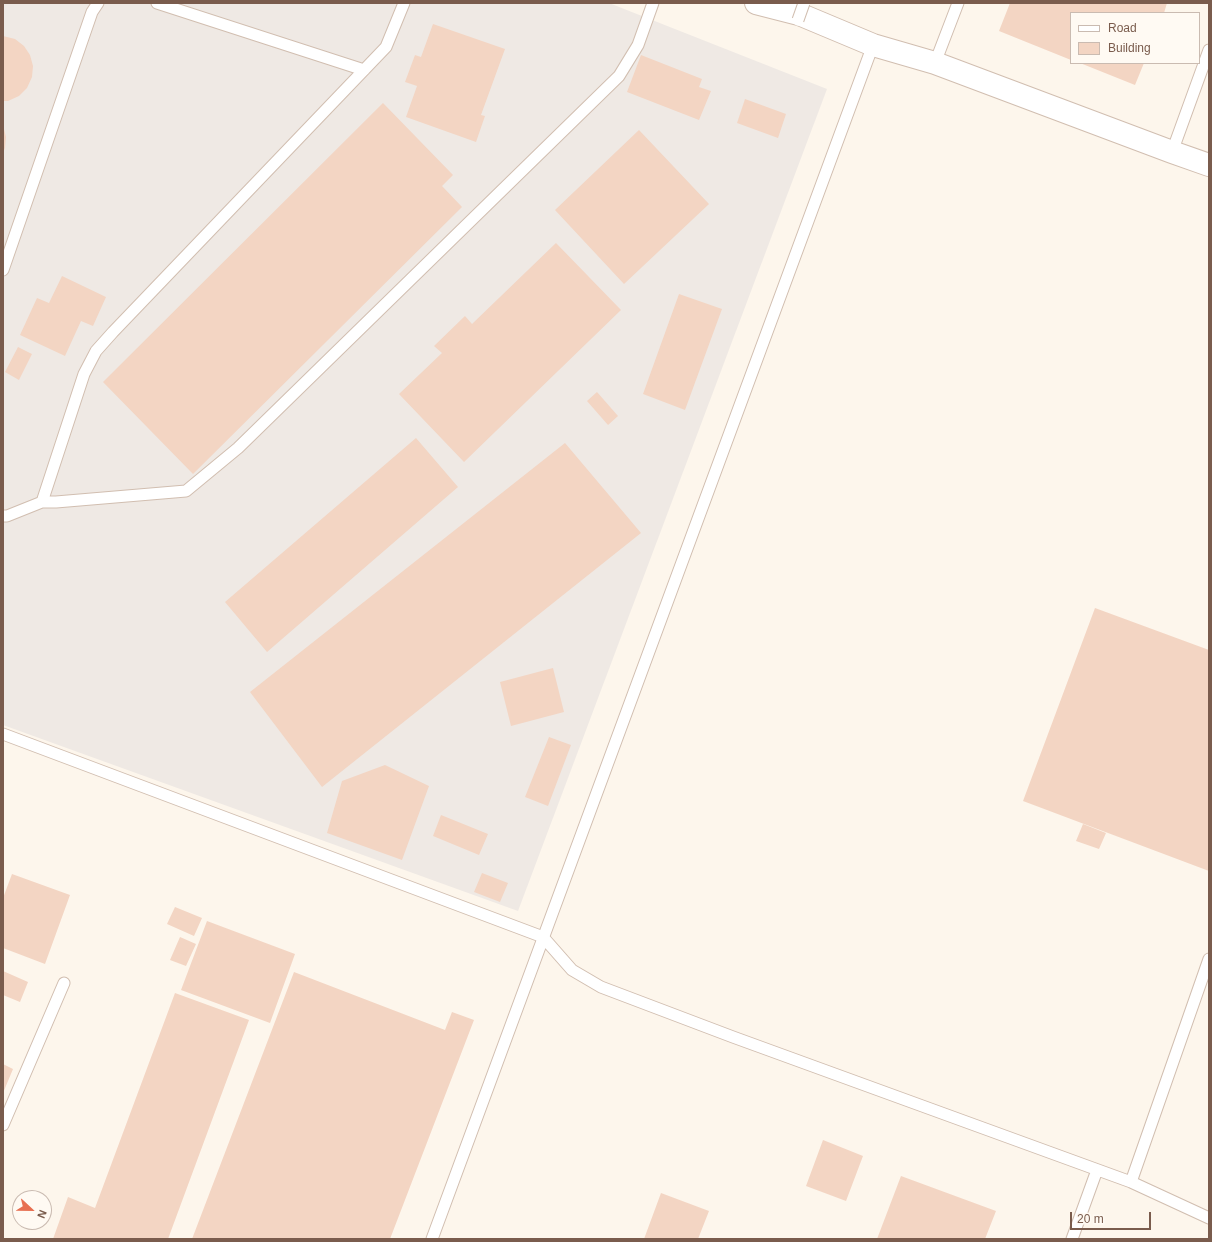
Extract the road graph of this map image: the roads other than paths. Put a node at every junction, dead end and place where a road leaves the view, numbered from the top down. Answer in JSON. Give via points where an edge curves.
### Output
{"nodes":[{"id":1,"x":98,"y":3,"type":"edge"},
{"id":2,"x":157,"y":3,"type":"edge"},
{"id":3,"x":404,"y":3,"type":"edge"},
{"id":4,"x":653,"y":3,"type":"edge"},
{"id":5,"x":756,"y":3,"type":"edge"},
{"id":6,"x":958,"y":3,"type":"edge"},
{"id":7,"x":800,"y":12,"type":"edge"},
{"id":8,"x":873,"y":45,"type":"junction"},
{"id":9,"x":1209,"y":50,"type":"edge"},
{"id":10,"x":935,"y":63,"type":"junction"},
{"id":11,"x":364,"y":70,"type":"junction"},
{"id":12,"x":1172,"y":152,"type":"junction"},
{"id":13,"x":1209,"y":165,"type":"edge"},
{"id":14,"x":3,"y":270,"type":"edge"},
{"id":15,"x":42,"y":502,"type":"junction"},
{"id":16,"x":3,"y":516,"type":"edge"},
{"id":17,"x":3,"y":734,"type":"edge"},
{"id":18,"x":543,"y":937,"type":"junction"},
{"id":19,"x":1209,"y":959,"type":"edge"},
{"id":20,"x":64,"y":983,"type":"dead end"},
{"id":21,"x":3,"y":1125,"type":"edge"},
{"id":22,"x":1097,"y":1170,"type":"junction"},
{"id":23,"x":1131,"y":1182,"type":"junction"},
{"id":24,"x":1209,"y":1218,"type":"edge"},
{"id":25,"x":432,"y":1239,"type":"edge"},
{"id":26,"x":1072,"y":1239,"type":"edge"}],
"edges":[{"from":1,"to":14,"type":"lane","via":[[92,12]]},
{"from":2,"to":11,"type":"lane"},
{"from":3,"to":11,"type":"lane","via":[[386,47]]},
{"from":4,"to":15,"type":"lane","via":[[638,45],[619,76],[238,448],[186,491]]},
{"from":5,"to":7,"type":"street"},
{"from":6,"to":10,"type":"lane"},
{"from":7,"to":8,"type":"street"},
{"from":8,"to":10,"type":"street"},
{"from":8,"to":18,"type":"lane"},
{"from":9,"to":12,"type":"lane"},
{"from":10,"to":12,"type":"street"},
{"from":11,"to":15,"type":"lane","via":[[96,351],[84,374]]},
{"from":12,"to":13,"type":"street"},
{"from":15,"to":16,"type":"lane"},
{"from":17,"to":18,"type":"lane"},
{"from":18,"to":22,"type":"lane","via":[[572,970],[601,987]]},
{"from":18,"to":25,"type":"lane"},
{"from":19,"to":23,"type":"lane"},
{"from":20,"to":21,"type":"lane"},
{"from":22,"to":23,"type":"lane"},
{"from":22,"to":26,"type":"lane"},
{"from":23,"to":24,"type":"lane"}]}
